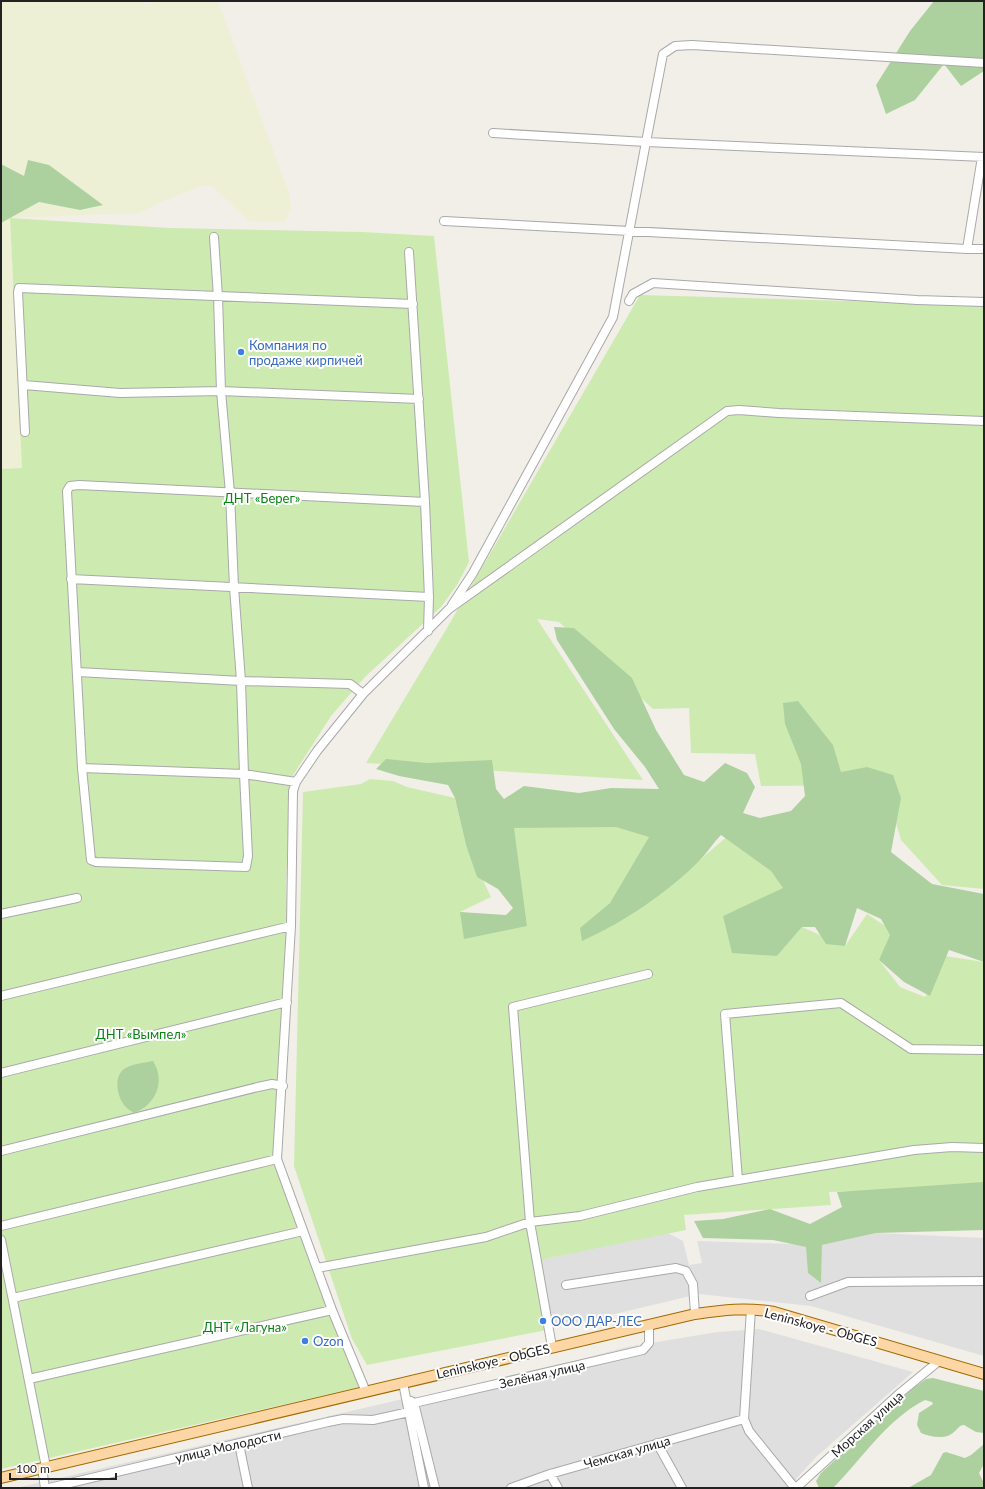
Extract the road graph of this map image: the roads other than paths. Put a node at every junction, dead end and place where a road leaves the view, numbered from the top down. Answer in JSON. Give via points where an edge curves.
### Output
{"nodes":[{"id":1,"x":984,"y":63,"type":"edge"},
{"id":2,"x":493,"y":133,"type":"dead end"},
{"id":3,"x":646,"y":142,"type":"junction"},
{"id":4,"x":983,"y":157,"type":"edge"},
{"id":5,"x":444,"y":221,"type":"dead end"},
{"id":6,"x":630,"y":229,"type":"junction"},
{"id":7,"x":214,"y":237,"type":"dead end"},
{"id":8,"x":967,"y":249,"type":"junction"},
{"id":9,"x":984,"y":250,"type":"edge"},
{"id":10,"x":409,"y":252,"type":"dead end"},
{"id":11,"x":218,"y":296,"type":"junction"},
{"id":12,"x":629,"y":301,"type":"dead end"},
{"id":13,"x":984,"y":302,"type":"edge"},
{"id":14,"x":413,"y":304,"type":"junction"},
{"id":15,"x":24,"y":385,"type":"junction"},
{"id":16,"x":221,"y":391,"type":"junction"},
{"id":17,"x":419,"y":399,"type":"junction"},
{"id":18,"x":984,"y":421,"type":"edge"},
{"id":19,"x":25,"y":432,"type":"dead end"},
{"id":20,"x":230,"y":493,"type":"junction"},
{"id":21,"x":425,"y":502,"type":"junction"},
{"id":22,"x":71,"y":579,"type":"junction"},
{"id":23,"x":234,"y":587,"type":"junction"},
{"id":24,"x":429,"y":597,"type":"junction"},
{"id":25,"x":449,"y":610,"type":"junction"},
{"id":26,"x":428,"y":631,"type":"junction"},
{"id":27,"x":78,"y":672,"type":"junction"},
{"id":28,"x":241,"y":681,"type":"junction"},
{"id":29,"x":362,"y":694,"type":"junction"},
{"id":30,"x":82,"y":768,"type":"junction"},
{"id":31,"x":244,"y":774,"type":"junction"},
{"id":32,"x":296,"y":782,"type":"junction"},
{"id":33,"x":77,"y":898,"type":"dead end"},
{"id":34,"x":1,"y":914,"type":"edge"},
{"id":35,"x":291,"y":926,"type":"junction"},
{"id":36,"x":648,"y":974,"type":"dead end"},
{"id":37,"x":1,"y":996,"type":"edge"},
{"id":38,"x":287,"y":1002,"type":"junction"},
{"id":39,"x":984,"y":1050,"type":"edge"},
{"id":40,"x":1,"y":1073,"type":"edge"},
{"id":41,"x":283,"y":1086,"type":"junction"},
{"id":42,"x":984,"y":1148,"type":"edge"},
{"id":43,"x":1,"y":1151,"type":"edge"},
{"id":44,"x":277,"y":1159,"type":"junction"},
{"id":45,"x":738,"y":1180,"type":"junction"},
{"id":46,"x":530,"y":1222,"type":"junction"},
{"id":47,"x":1,"y":1226,"type":"edge"},
{"id":48,"x":303,"y":1231,"type":"junction"},
{"id":49,"x":1,"y":1240,"type":"edge"},
{"id":50,"x":317,"y":1268,"type":"junction"},
{"id":51,"x":984,"y":1281,"type":"edge"},
{"id":52,"x":566,"y":1285,"type":"dead end"},
{"id":53,"x":810,"y":1296,"type":"dead end"},
{"id":54,"x":13,"y":1298,"type":"junction"},
{"id":55,"x":750,"y":1309,"type":"junction"},
{"id":56,"x":332,"y":1310,"type":"junction"},
{"id":57,"x":694,"y":1314,"type":"junction"},
{"id":58,"x":649,"y":1325,"type":"junction"},
{"id":59,"x":552,"y":1348,"type":"junction"},
{"id":60,"x":939,"y":1361,"type":"junction"},
{"id":61,"x":984,"y":1374,"type":"edge"},
{"id":62,"x":29,"y":1379,"type":"junction"},
{"id":63,"x":403,"y":1383,"type":"junction"},
{"id":64,"x":366,"y":1392,"type":"junction"},
{"id":65,"x":406,"y":1396,"type":"junction"},
{"id":66,"x":414,"y":1403,"type":"junction"},
{"id":67,"x":409,"y":1412,"type":"junction"},
{"id":68,"x":744,"y":1419,"type":"junction"},
{"id":69,"x":657,"y":1443,"type":"junction"},
{"id":70,"x":239,"y":1444,"type":"junction"},
{"id":71,"x":44,"y":1468,"type":"junction"},
{"id":72,"x":550,"y":1474,"type":"junction"},
{"id":73,"x":1,"y":1478,"type":"edge"},
{"id":74,"x":45,"y":1488,"type":"edge"},
{"id":75,"x":49,"y":1488,"type":"edge"},
{"id":76,"x":248,"y":1488,"type":"edge"},
{"id":77,"x":424,"y":1488,"type":"edge"},
{"id":78,"x":435,"y":1488,"type":"edge"},
{"id":79,"x":511,"y":1488,"type":"edge"},
{"id":80,"x":558,"y":1488,"type":"edge"},
{"id":81,"x":682,"y":1488,"type":"edge"},
{"id":82,"x":796,"y":1488,"type":"edge"}],
"edges":[{"from":1,"to":3,"type":"street","via":[[675,46],[663,54]]},
{"from":2,"to":3,"type":"street"},
{"from":3,"to":4,"type":"street"},
{"from":3,"to":6,"type":"street"},
{"from":4,"to":8,"type":"street"},
{"from":5,"to":6,"type":"street"},
{"from":6,"to":8,"type":"street"},
{"from":6,"to":25,"type":"street","via":[[613,317],[473,573]]},
{"from":7,"to":11,"type":"street"},
{"from":8,"to":9,"type":"street"},
{"from":10,"to":14,"type":"street"},
{"from":11,"to":14,"type":"street"},
{"from":11,"to":15,"type":"street","via":[[19,288]]},
{"from":11,"to":16,"type":"street"},
{"from":12,"to":13,"type":"street","via":[[634,294],[653,283]]},
{"from":14,"to":17,"type":"street"},
{"from":15,"to":16,"type":"street","via":[[120,393]]},
{"from":15,"to":19,"type":"street"},
{"from":16,"to":17,"type":"street"},
{"from":16,"to":20,"type":"street"},
{"from":17,"to":21,"type":"street"},
{"from":18,"to":25,"type":"street","via":[[727,411]]},
{"from":20,"to":21,"type":"street"},
{"from":20,"to":22,"type":"street","via":[[70,486],[67,491]]},
{"from":20,"to":23,"type":"street"},
{"from":21,"to":24,"type":"street"},
{"from":22,"to":23,"type":"street"},
{"from":22,"to":27,"type":"street"},
{"from":23,"to":24,"type":"street"},
{"from":23,"to":28,"type":"street"},
{"from":24,"to":26,"type":"street"},
{"from":25,"to":26,"type":"street"},
{"from":26,"to":29,"type":"street"},
{"from":27,"to":28,"type":"street"},
{"from":27,"to":30,"type":"street"},
{"from":28,"to":29,"type":"street","via":[[350,684]]},
{"from":28,"to":31,"type":"street"},
{"from":29,"to":32,"type":"street"},
{"from":30,"to":31,"type":"street"},
{"from":30,"to":31,"type":"street","via":[[91,860],[149,864],[246,867],[248,856]]},
{"from":31,"to":32,"type":"street"},
{"from":32,"to":35,"type":"street","via":[[293,791]]},
{"from":33,"to":34,"type":"street"},
{"from":35,"to":37,"type":"street"},
{"from":35,"to":38,"type":"street"},
{"from":36,"to":46,"type":"street","via":[[513,1007]]},
{"from":38,"to":40,"type":"street"},
{"from":38,"to":41,"type":"street"},
{"from":39,"to":45,"type":"street","via":[[911,1049],[841,1003],[725,1014]]},
{"from":41,"to":43,"type":"street","via":[[272,1084],[258,1087]]},
{"from":41,"to":44,"type":"street"},
{"from":42,"to":45,"type":"street","via":[[914,1150]]},
{"from":44,"to":47,"type":"street"},
{"from":44,"to":48,"type":"street"},
{"from":45,"to":46,"type":"street","via":[[696,1187],[580,1216]]},
{"from":46,"to":50,"type":"street","via":[[486,1237]]},
{"from":46,"to":59,"type":"street"},
{"from":48,"to":50,"type":"street"},
{"from":48,"to":54,"type":"street"},
{"from":49,"to":54,"type":"street"},
{"from":50,"to":56,"type":"street"},
{"from":51,"to":53,"type":"street","via":[[848,1282]]},
{"from":52,"to":57,"type":"street","via":[[676,1268],[686,1271],[693,1284]]},
{"from":54,"to":62,"type":"street"},
{"from":55,"to":57,"type":"main road","name":"Leninskoye - ObGES","via":[[735,1308]]},
{"from":55,"to":60,"type":"main road","name":"Leninskoye - ObGES","via":[[796,1317]]},
{"from":55,"to":68,"type":"street"},
{"from":56,"to":62,"type":"street"},
{"from":56,"to":64,"type":"street"},
{"from":57,"to":58,"type":"main road","name":"Leninskoye - ObGES"},
{"from":58,"to":59,"type":"main road","name":"Leninskoye - ObGES"},
{"from":58,"to":66,"type":"street","name":"Зелёная улица","via":[[649,1343],[643,1350]]},
{"from":59,"to":63,"type":"main road","name":"Leninskoye - ObGES"},
{"from":60,"to":61,"type":"main road","name":"Leninskoye - ObGES"},
{"from":60,"to":82,"type":"street","name":"Морская улица"},
{"from":62,"to":71,"type":"street"},
{"from":63,"to":64,"type":"main road","name":"Leninskoye - ObGES"},
{"from":63,"to":65,"type":"street"},
{"from":64,"to":71,"type":"main road","name":"Leninskoye - ObGES"},
{"from":65,"to":66,"type":"street"},
{"from":65,"to":67,"type":"street"},
{"from":66,"to":78,"type":"street"},
{"from":67,"to":70,"type":"street","name":"улица Молодости","via":[[373,1420],[343,1419]]},
{"from":67,"to":77,"type":"street"},
{"from":68,"to":69,"type":"street","name":"Чемская улица"},
{"from":68,"to":82,"type":"street","via":[[749,1431]]},
{"from":69,"to":72,"type":"street","name":"Чемская улица"},
{"from":69,"to":81,"type":"street"},
{"from":70,"to":75,"type":"street","name":"улица Молодости"},
{"from":70,"to":76,"type":"street"},
{"from":71,"to":73,"type":"main road","name":"Leninskoye - ObGES"},
{"from":71,"to":74,"type":"street"},
{"from":72,"to":79,"type":"street","name":"Чемская улица"},
{"from":72,"to":80,"type":"street"}]}
